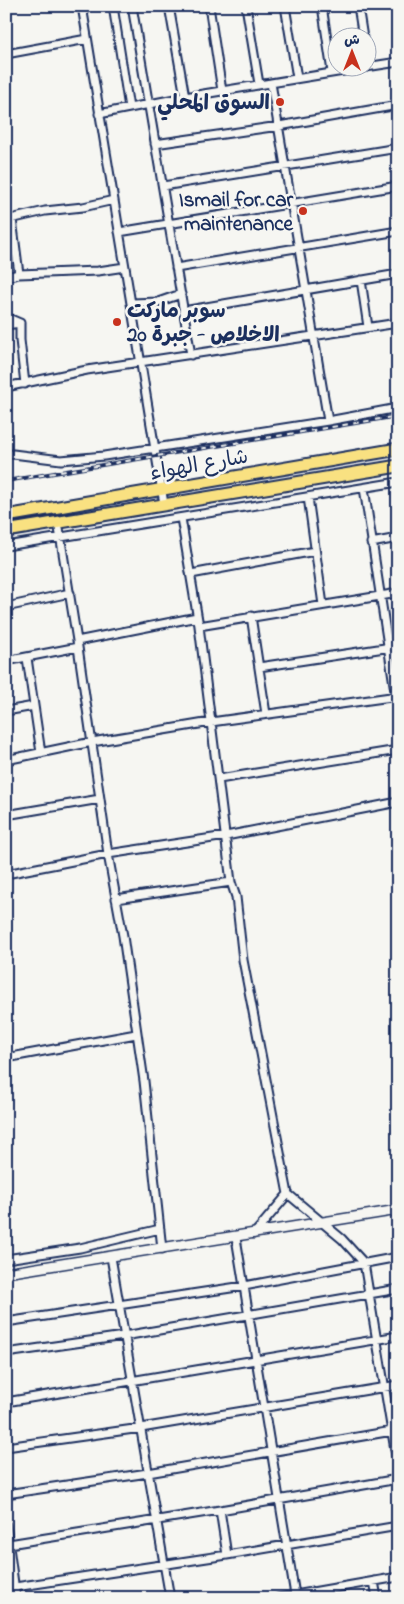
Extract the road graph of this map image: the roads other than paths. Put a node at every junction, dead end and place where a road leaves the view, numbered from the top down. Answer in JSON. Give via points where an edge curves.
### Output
{"nodes":[{"id":1,"x":82,"y":6,"type":"edge"},
{"id":2,"x":113,"y":6,"type":"edge"},
{"id":3,"x":132,"y":6,"type":"edge"},
{"id":4,"x":170,"y":6,"type":"edge"},
{"id":5,"x":209,"y":6,"type":"edge"},
{"id":6,"x":246,"y":6,"type":"edge"},
{"id":7,"x":285,"y":6,"type":"edge"},
{"id":8,"x":322,"y":6,"type":"edge"},
{"id":9,"x":358,"y":6,"type":"edge"},
{"id":10,"x":361,"y":28,"type":"edge"},
{"id":11,"x":326,"y":32,"type":"edge"},
{"id":12,"x":87,"y":39,"type":"junction"},
{"id":13,"x":6,"y":54,"type":"edge"},
{"id":14,"x":398,"y":62,"type":"edge"},
{"id":15,"x":376,"y":64,"type":"edge"},
{"id":16,"x":326,"y":73,"type":"edge"},
{"id":17,"x":297,"y":78,"type":"junction"},
{"id":18,"x":271,"y":82,"type":"junction"},
{"id":19,"x":259,"y":84,"type":"junction"},
{"id":20,"x":222,"y":91,"type":"junction"},
{"id":21,"x":185,"y":97,"type":"junction"},
{"id":22,"x":148,"y":104,"type":"junction"},
{"id":23,"x":398,"y":105,"type":"edge"},
{"id":24,"x":129,"y":108,"type":"junction"},
{"id":25,"x":99,"y":114,"type":"junction"},
{"id":26,"x":278,"y":126,"type":"junction"},
{"id":27,"x":155,"y":144,"type":"junction"},
{"id":28,"x":398,"y":148,"type":"edge"},
{"id":29,"x":286,"y":166,"type":"junction"},
{"id":30,"x":162,"y":186,"type":"junction"},
{"id":31,"x":398,"y":186,"type":"edge"},
{"id":32,"x":114,"y":200,"type":"junction"},
{"id":33,"x":293,"y":204,"type":"junction"},
{"id":34,"x":9,"y":219,"type":"edge"},
{"id":35,"x":170,"y":225,"type":"junction"},
{"id":36,"x":398,"y":231,"type":"edge"},
{"id":37,"x":120,"y":232,"type":"junction"},
{"id":38,"x":300,"y":247,"type":"junction"},
{"id":39,"x":125,"y":267,"type":"junction"},
{"id":40,"x":176,"y":268,"type":"junction"},
{"id":41,"x":19,"y":274,"type":"junction"},
{"id":42,"x":398,"y":274,"type":"edge"},
{"id":43,"x":6,"y":277,"type":"edge"},
{"id":44,"x":361,"y":280,"type":"junction"},
{"id":45,"x":307,"y":289,"type":"junction"},
{"id":46,"x":181,"y":294,"type":"junction"},
{"id":47,"x":132,"y":303,"type":"junction"},
{"id":48,"x":183,"y":310,"type":"junction"},
{"id":49,"x":6,"y":318,"type":"edge"},
{"id":50,"x":20,"y":323,"type":"junction"},
{"id":51,"x":398,"y":323,"type":"edge"},
{"id":52,"x":6,"y":325,"type":"edge"},
{"id":53,"x":368,"y":327,"type":"junction"},
{"id":54,"x":314,"y":336,"type":"junction"},
{"id":55,"x":190,"y":355,"type":"junction"},
{"id":56,"x":142,"y":362,"type":"junction"},
{"id":57,"x":25,"y":384,"type":"junction"},
{"id":58,"x":6,"y":387,"type":"edge"},
{"id":59,"x":398,"y":408,"type":"edge"},
{"id":60,"x":328,"y":421,"type":"junction"},
{"id":61,"x":155,"y":448,"type":"junction"},
{"id":62,"x":398,"y":449,"type":"edge"},
{"id":63,"x":6,"y":455,"type":"edge"},
{"id":64,"x":398,"y":466,"type":"edge"},
{"id":65,"x":398,"y":482,"type":"edge"},
{"id":66,"x":364,"y":488,"type":"junction"},
{"id":67,"x":161,"y":489,"type":"junction"},
{"id":68,"x":308,"y":497,"type":"junction"},
{"id":69,"x":164,"y":504,"type":"junction"},
{"id":70,"x":6,"y":516,"type":"edge"},
{"id":71,"x":181,"y":518,"type":"junction"},
{"id":72,"x":58,"y":522,"type":"junction"},
{"id":73,"x":6,"y":531,"type":"edge"},
{"id":74,"x":61,"y":537,"type":"junction"},
{"id":75,"x":398,"y":538,"type":"edge"},
{"id":76,"x":372,"y":543,"type":"junction"},
{"id":77,"x":6,"y":546,"type":"edge"},
{"id":78,"x":315,"y":551,"type":"junction"},
{"id":79,"x":191,"y":574,"type":"junction"},
{"id":80,"x":70,"y":593,"type":"junction"},
{"id":81,"x":398,"y":593,"type":"edge"},
{"id":82,"x":380,"y":596,"type":"junction"},
{"id":83,"x":323,"y":604,"type":"junction"},
{"id":84,"x":6,"y":607,"type":"edge"},
{"id":85,"x":251,"y":616,"type":"junction"},
{"id":86,"x":197,"y":617,"type":"junction"},
{"id":87,"x":199,"y":626,"type":"junction"},
{"id":88,"x":78,"y":644,"type":"junction"},
{"id":89,"x":398,"y":646,"type":"edge"},
{"id":90,"x":388,"y":647,"type":"junction"},
{"id":91,"x":27,"y":658,"type":"junction"},
{"id":92,"x":6,"y":661,"type":"edge"},
{"id":93,"x":258,"y":667,"type":"junction"},
{"id":94,"x":396,"y":696,"type":"edge"},
{"id":95,"x":34,"y":706,"type":"junction"},
{"id":96,"x":6,"y":711,"type":"edge"},
{"id":97,"x":398,"y":711,"type":"edge"},
{"id":98,"x":266,"y":714,"type":"junction"},
{"id":99,"x":211,"y":722,"type":"junction"},
{"id":100,"x":92,"y":742,"type":"junction"},
{"id":101,"x":398,"y":750,"type":"edge"},
{"id":102,"x":41,"y":754,"type":"junction"},
{"id":103,"x":6,"y":760,"type":"edge"},
{"id":104,"x":219,"y":779,"type":"junction"},
{"id":105,"x":100,"y":798,"type":"junction"},
{"id":106,"x":398,"y":802,"type":"edge"},
{"id":107,"x":6,"y":814,"type":"edge"},
{"id":108,"x":226,"y":836,"type":"junction"},
{"id":109,"x":108,"y":854,"type":"junction"},
{"id":110,"x":6,"y":874,"type":"edge"},
{"id":111,"x":231,"y":882,"type":"junction"},
{"id":112,"x":116,"y":899,"type":"junction"},
{"id":113,"x":136,"y":1034,"type":"junction"},
{"id":114,"x":6,"y":1058,"type":"edge"},
{"id":115,"x":288,"y":1194,"type":"junction"},
{"id":116,"x":398,"y":1210,"type":"edge"},
{"id":117,"x":323,"y":1222,"type":"junction"},
{"id":118,"x":160,"y":1229,"type":"junction"},
{"id":119,"x":253,"y":1235,"type":"junction"},
{"id":120,"x":236,"y":1238,"type":"junction"},
{"id":121,"x":162,"y":1249,"type":"junction"},
{"id":122,"x":111,"y":1257,"type":"junction"},
{"id":123,"x":398,"y":1257,"type":"edge"},
{"id":124,"x":6,"y":1259,"type":"edge"},
{"id":125,"x":364,"y":1263,"type":"junction"},
{"id":126,"x":6,"y":1274,"type":"edge"},
{"id":127,"x":244,"y":1286,"type":"junction"},
{"id":128,"x":398,"y":1289,"type":"edge"},
{"id":129,"x":370,"y":1294,"type":"junction"},
{"id":130,"x":119,"y":1305,"type":"junction"},
{"id":131,"x":249,"y":1315,"type":"junction"},
{"id":132,"x":6,"y":1322,"type":"edge"},
{"id":133,"x":124,"y":1336,"type":"junction"},
{"id":134,"x":398,"y":1336,"type":"edge"},
{"id":135,"x":377,"y":1339,"type":"junction"},
{"id":136,"x":6,"y":1353,"type":"edge"},
{"id":137,"x":256,"y":1359,"type":"junction"},
{"id":138,"x":133,"y":1381,"type":"junction"},
{"id":139,"x":398,"y":1385,"type":"edge"},
{"id":140,"x":385,"y":1387,"type":"junction"},
{"id":141,"x":6,"y":1402,"type":"edge"},
{"id":142,"x":264,"y":1407,"type":"junction"},
{"id":143,"x":141,"y":1428,"type":"junction"},
{"id":144,"x":395,"y":1431,"type":"edge"},
{"id":145,"x":6,"y":1447,"type":"edge"},
{"id":146,"x":272,"y":1453,"type":"junction"},
{"id":147,"x":398,"y":1468,"type":"edge"},
{"id":148,"x":148,"y":1473,"type":"junction"},
{"id":149,"x":398,"y":1479,"type":"edge"},
{"id":150,"x":6,"y":1494,"type":"edge"},
{"id":151,"x":280,"y":1499,"type":"junction"},
{"id":152,"x":220,"y":1510,"type":"junction"},
{"id":153,"x":157,"y":1520,"type":"junction"},
{"id":154,"x":6,"y":1525,"type":"edge"},
{"id":155,"x":398,"y":1526,"type":"edge"},
{"id":156,"x":9,"y":1544,"type":"junction"},
{"id":157,"x":286,"y":1545,"type":"junction"},
{"id":158,"x":227,"y":1555,"type":"junction"},
{"id":159,"x":164,"y":1564,"type":"junction"},
{"id":160,"x":398,"y":1577,"type":"edge"},
{"id":161,"x":374,"y":1582,"type":"junction"},
{"id":162,"x":16,"y":1587,"type":"junction"},
{"id":163,"x":295,"y":1595,"type":"junction"},
{"id":164,"x":16,"y":1598,"type":"edge"},
{"id":165,"x":170,"y":1598,"type":"edge"},
{"id":166,"x":278,"y":1598,"type":"edge"},
{"id":167,"x":377,"y":1598,"type":"edge"}],
"edges":[{"from":1,"to":12,"type":"street"},
{"from":2,"to":24,"type":"street"},
{"from":3,"to":22,"type":"street"},
{"from":4,"to":21,"type":"street"},
{"from":5,"to":20,"type":"street"},
{"from":6,"to":19,"type":"street"},
{"from":7,"to":17,"type":"street"},
{"from":8,"to":11,"type":"street"},
{"from":9,"to":10,"type":"street"},
{"from":12,"to":13,"type":"street"},
{"from":12,"to":25,"type":"street"},
{"from":14,"to":15,"type":"street"},
{"from":16,"to":17,"type":"street"},
{"from":17,"to":18,"type":"street"},
{"from":18,"to":19,"type":"street"},
{"from":18,"to":26,"type":"street"},
{"from":19,"to":20,"type":"street"},
{"from":20,"to":21,"type":"street"},
{"from":21,"to":22,"type":"street"},
{"from":22,"to":24,"type":"street"},
{"from":22,"to":27,"type":"street"},
{"from":23,"to":26,"type":"street"},
{"from":24,"to":25,"type":"street"},
{"from":25,"to":32,"type":"street"},
{"from":26,"to":27,"type":"street"},
{"from":26,"to":29,"type":"street"},
{"from":27,"to":30,"type":"street"},
{"from":28,"to":29,"type":"street"},
{"from":29,"to":30,"type":"street"},
{"from":29,"to":33,"type":"street"},
{"from":30,"to":35,"type":"street"},
{"from":31,"to":33,"type":"street"},
{"from":32,"to":34,"type":"street"},
{"from":32,"to":37,"type":"street"},
{"from":33,"to":35,"type":"street"},
{"from":33,"to":38,"type":"street"},
{"from":34,"to":41,"type":"street"},
{"from":35,"to":37,"type":"street"},
{"from":35,"to":40,"type":"street"},
{"from":36,"to":38,"type":"street"},
{"from":37,"to":39,"type":"street"},
{"from":38,"to":40,"type":"street"},
{"from":38,"to":45,"type":"street"},
{"from":39,"to":41,"type":"street"},
{"from":39,"to":47,"type":"street"},
{"from":40,"to":46,"type":"street"},
{"from":41,"to":43,"type":"street"},
{"from":42,"to":44,"type":"street"},
{"from":44,"to":45,"type":"street"},
{"from":44,"to":53,"type":"street"},
{"from":45,"to":48,"type":"street"},
{"from":45,"to":54,"type":"street"},
{"from":46,"to":47,"type":"street","via":[[158,302]]},
{"from":46,"to":48,"type":"street"},
{"from":47,"to":56,"type":"street"},
{"from":48,"to":55,"type":"street"},
{"from":49,"to":50,"type":"street"},
{"from":50,"to":52,"type":"street"},
{"from":50,"to":57,"type":"street"},
{"from":51,"to":53,"type":"street"},
{"from":53,"to":54,"type":"street"},
{"from":54,"to":55,"type":"street"},
{"from":54,"to":60,"type":"street"},
{"from":55,"to":56,"type":"street"},
{"from":56,"to":57,"type":"street"},
{"from":56,"to":61,"type":"street"},
{"from":57,"to":58,"type":"street"},
{"from":59,"to":60,"type":"street"},
{"from":60,"to":61,"type":"street"},
{"from":61,"to":63,"type":"street","via":[[61,460]]},
{"from":61,"to":67,"type":"street"},
{"from":62,"to":67,"type":"highway","name":"شارع الهواء"},
{"from":64,"to":69,"type":"highway","name":"شارع الهواء"},
{"from":65,"to":66,"type":"street"},
{"from":66,"to":68,"type":"street"},
{"from":66,"to":76,"type":"street"},
{"from":67,"to":69,"type":"street"},
{"from":67,"to":70,"type":"highway","name":"شارع الهواء"},
{"from":68,"to":71,"type":"street"},
{"from":68,"to":78,"type":"street"},
{"from":69,"to":72,"type":"highway","name":"شارع الهواء"},
{"from":71,"to":74,"type":"street"},
{"from":71,"to":79,"type":"street"},
{"from":72,"to":73,"type":"highway","name":"شارع الهواء"},
{"from":72,"to":74,"type":"street"},
{"from":74,"to":77,"type":"street"},
{"from":74,"to":80,"type":"street"},
{"from":75,"to":76,"type":"street"},
{"from":76,"to":82,"type":"street"},
{"from":78,"to":79,"type":"street"},
{"from":78,"to":83,"type":"street"},
{"from":79,"to":86,"type":"street"},
{"from":80,"to":84,"type":"street"},
{"from":80,"to":88,"type":"street"},
{"from":81,"to":82,"type":"street"},
{"from":82,"to":83,"type":"street"},
{"from":82,"to":90,"type":"street"},
{"from":83,"to":85,"type":"street"},
{"from":85,"to":87,"type":"street"},
{"from":85,"to":93,"type":"street"},
{"from":86,"to":87,"type":"street"},
{"from":86,"to":88,"type":"street"},
{"from":87,"to":99,"type":"street"},
{"from":88,"to":91,"type":"street"},
{"from":88,"to":100,"type":"street"},
{"from":89,"to":90,"type":"street"},
{"from":90,"to":93,"type":"street"},
{"from":90,"to":94,"type":"street"},
{"from":91,"to":92,"type":"street"},
{"from":91,"to":95,"type":"street"},
{"from":93,"to":98,"type":"street"},
{"from":94,"to":97,"type":"street"},
{"from":94,"to":98,"type":"street"},
{"from":95,"to":96,"type":"street"},
{"from":95,"to":102,"type":"street"},
{"from":98,"to":99,"type":"street"},
{"from":99,"to":100,"type":"street"},
{"from":99,"to":104,"type":"street"},
{"from":100,"to":102,"type":"street"},
{"from":100,"to":105,"type":"street"},
{"from":101,"to":104,"type":"street"},
{"from":102,"to":103,"type":"street"},
{"from":104,"to":108,"type":"street"},
{"from":105,"to":107,"type":"street"},
{"from":105,"to":109,"type":"street"},
{"from":106,"to":108,"type":"street"},
{"from":108,"to":109,"type":"street"},
{"from":108,"to":111,"type":"street"},
{"from":109,"to":110,"type":"street"},
{"from":109,"to":112,"type":"street"},
{"from":111,"to":112,"type":"street"},
{"from":111,"to":115,"type":"street"},
{"from":112,"to":113,"type":"street"},
{"from":113,"to":114,"type":"street"},
{"from":113,"to":118,"type":"street"},
{"from":115,"to":117,"type":"street"},
{"from":115,"to":119,"type":"street"},
{"from":116,"to":117,"type":"street"},
{"from":117,"to":119,"type":"street"},
{"from":117,"to":125,"type":"street"},
{"from":118,"to":121,"type":"street"},
{"from":118,"to":124,"type":"street","via":[[80,1248]]},
{"from":119,"to":120,"type":"street"},
{"from":120,"to":121,"type":"street"},
{"from":120,"to":127,"type":"street"},
{"from":121,"to":122,"type":"street"},
{"from":122,"to":126,"type":"street"},
{"from":122,"to":130,"type":"street"},
{"from":123,"to":125,"type":"street"},
{"from":125,"to":127,"type":"street"},
{"from":125,"to":129,"type":"street"},
{"from":127,"to":130,"type":"street"},
{"from":127,"to":131,"type":"street"},
{"from":128,"to":129,"type":"street"},
{"from":129,"to":131,"type":"street"},
{"from":129,"to":135,"type":"street"},
{"from":130,"to":132,"type":"street"},
{"from":130,"to":133,"type":"street"},
{"from":131,"to":133,"type":"street"},
{"from":131,"to":137,"type":"street"},
{"from":133,"to":136,"type":"street"},
{"from":133,"to":138,"type":"street"},
{"from":134,"to":135,"type":"street"},
{"from":135,"to":137,"type":"street"},
{"from":135,"to":140,"type":"street"},
{"from":137,"to":138,"type":"street"},
{"from":137,"to":142,"type":"street"},
{"from":138,"to":141,"type":"street"},
{"from":138,"to":143,"type":"street"},
{"from":139,"to":140,"type":"street"},
{"from":140,"to":142,"type":"street"},
{"from":140,"to":144,"type":"street"},
{"from":142,"to":143,"type":"street"},
{"from":142,"to":146,"type":"street"},
{"from":143,"to":145,"type":"street"},
{"from":143,"to":148,"type":"street"},
{"from":144,"to":146,"type":"street"},
{"from":144,"to":147,"type":"street"},
{"from":146,"to":148,"type":"street"},
{"from":146,"to":151,"type":"street"},
{"from":148,"to":150,"type":"street"},
{"from":148,"to":153,"type":"street"},
{"from":149,"to":151,"type":"street"},
{"from":151,"to":152,"type":"street"},
{"from":151,"to":157,"type":"street"},
{"from":152,"to":153,"type":"street"},
{"from":152,"to":158,"type":"street"},
{"from":153,"to":156,"type":"street"},
{"from":153,"to":159,"type":"street"},
{"from":154,"to":156,"type":"street"},
{"from":155,"to":157,"type":"street"},
{"from":156,"to":162,"type":"street"},
{"from":157,"to":158,"type":"street"},
{"from":157,"to":163,"type":"street"},
{"from":158,"to":159,"type":"street"},
{"from":159,"to":162,"type":"street"},
{"from":159,"to":165,"type":"street"},
{"from":160,"to":161,"type":"street"},
{"from":161,"to":163,"type":"street"},
{"from":161,"to":167,"type":"street"},
{"from":162,"to":164,"type":"street"},
{"from":163,"to":166,"type":"street"}]}
